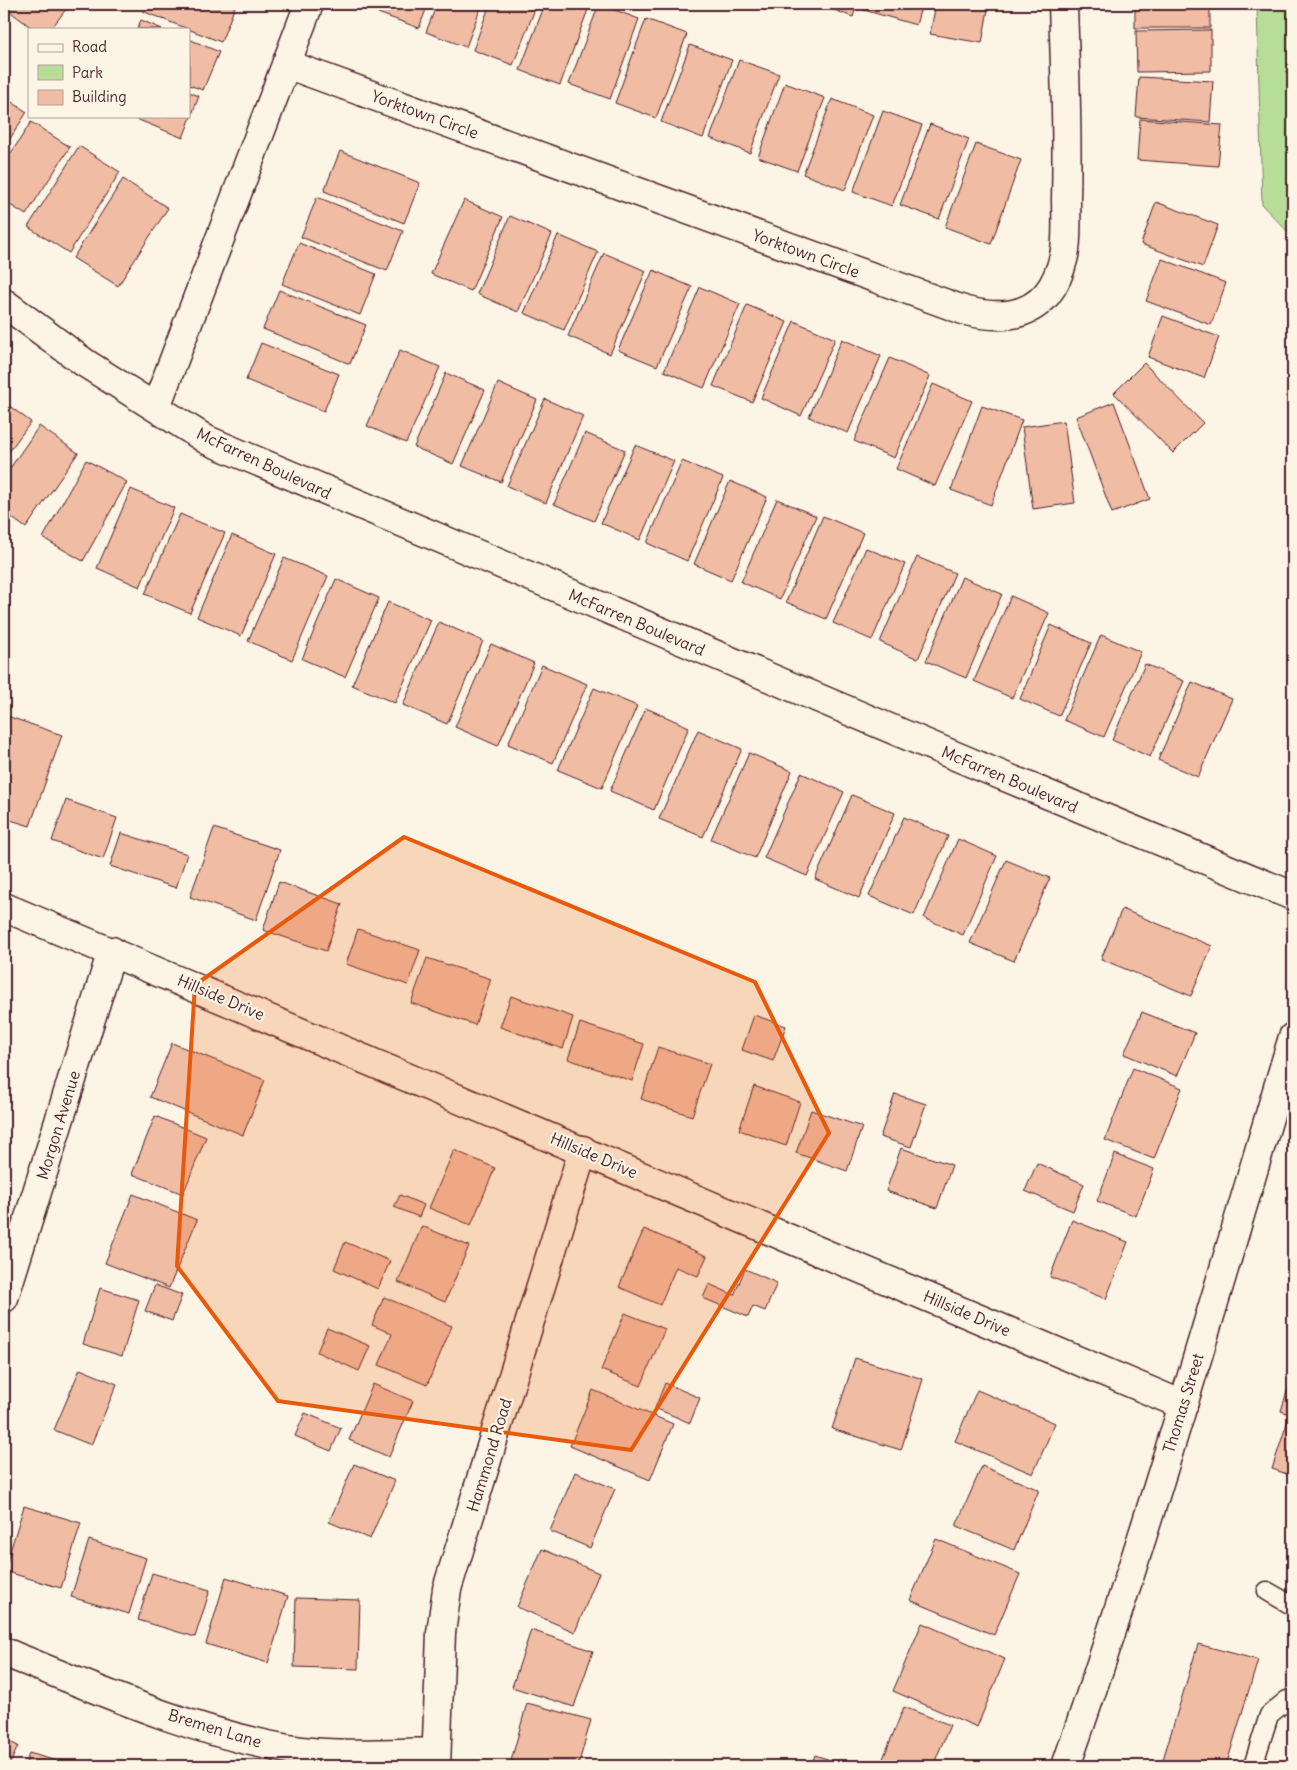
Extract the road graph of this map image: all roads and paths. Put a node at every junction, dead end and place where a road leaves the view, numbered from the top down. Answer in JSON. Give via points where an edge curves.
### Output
{"nodes":[{"id":1,"x":309,"y":4,"type":"edge"},
{"id":2,"x":1063,"y":4,"type":"edge"},
{"id":3,"x":286,"y":64,"type":"junction"},
{"id":4,"x":4,"y":303,"type":"edge"},
{"id":5,"x":156,"y":407,"type":"junction"},
{"id":6,"x":1293,"y":896,"type":"edge"},
{"id":7,"x":4,"y":907,"type":"edge"},
{"id":8,"x":112,"y":951,"type":"junction"},
{"id":9,"x":1293,"y":1037,"type":"edge"},
{"id":10,"x":583,"y":1150,"type":"junction"},
{"id":11,"x":4,"y":1298,"type":"edge"},
{"id":12,"x":1183,"y":1405,"type":"junction"},
{"id":13,"x":1267,"y":1591,"type":"dead end"},
{"id":14,"x":1293,"y":1606,"type":"edge"},
{"id":15,"x":4,"y":1652,"type":"edge"},
{"id":16,"x":1293,"y":1700,"type":"edge"},
{"id":17,"x":436,"y":1759,"type":"edge"},
{"id":18,"x":1066,"y":1766,"type":"edge"},
{"id":19,"x":1253,"y":1766,"type":"edge"}],
"edges":[{"from":1,"to":3,"type":"street"},
{"from":2,"to":3,"type":"street","name":"Yorktown Circle","via":[[1068,153],[1065,254],[1048,293],[1037,304],[1003,317],[966,311]]},
{"from":3,"to":5,"type":"street"},
{"from":4,"to":5,"type":"street","name":"McFarren Boulevard","via":[[85,363]]},
{"from":5,"to":6,"type":"street","name":"McFarren Boulevard","via":[[207,440],[284,474]]},
{"from":7,"to":8,"type":"street","name":"Hillside Drive"},
{"from":8,"to":10,"type":"street","name":"Hillside Drive"},
{"from":8,"to":11,"type":"street","name":"Morgon Avenue"},
{"from":9,"to":12,"type":"street","name":"Thomas Street"},
{"from":10,"to":12,"type":"street","name":"Hillside Drive"},
{"from":10,"to":17,"type":"street","name":"Hammond Road","via":[[447,1589],[441,1633]]},
{"from":12,"to":18,"type":"street","name":"Thomas Street"},
{"from":13,"to":14,"type":"lane"},
{"from":15,"to":17,"type":"street","name":"Bremen Lane","via":[[127,1701],[232,1737],[290,1749]]},
{"from":16,"to":19,"type":"lane","via":[[1287,1700],[1269,1715]]}]}
